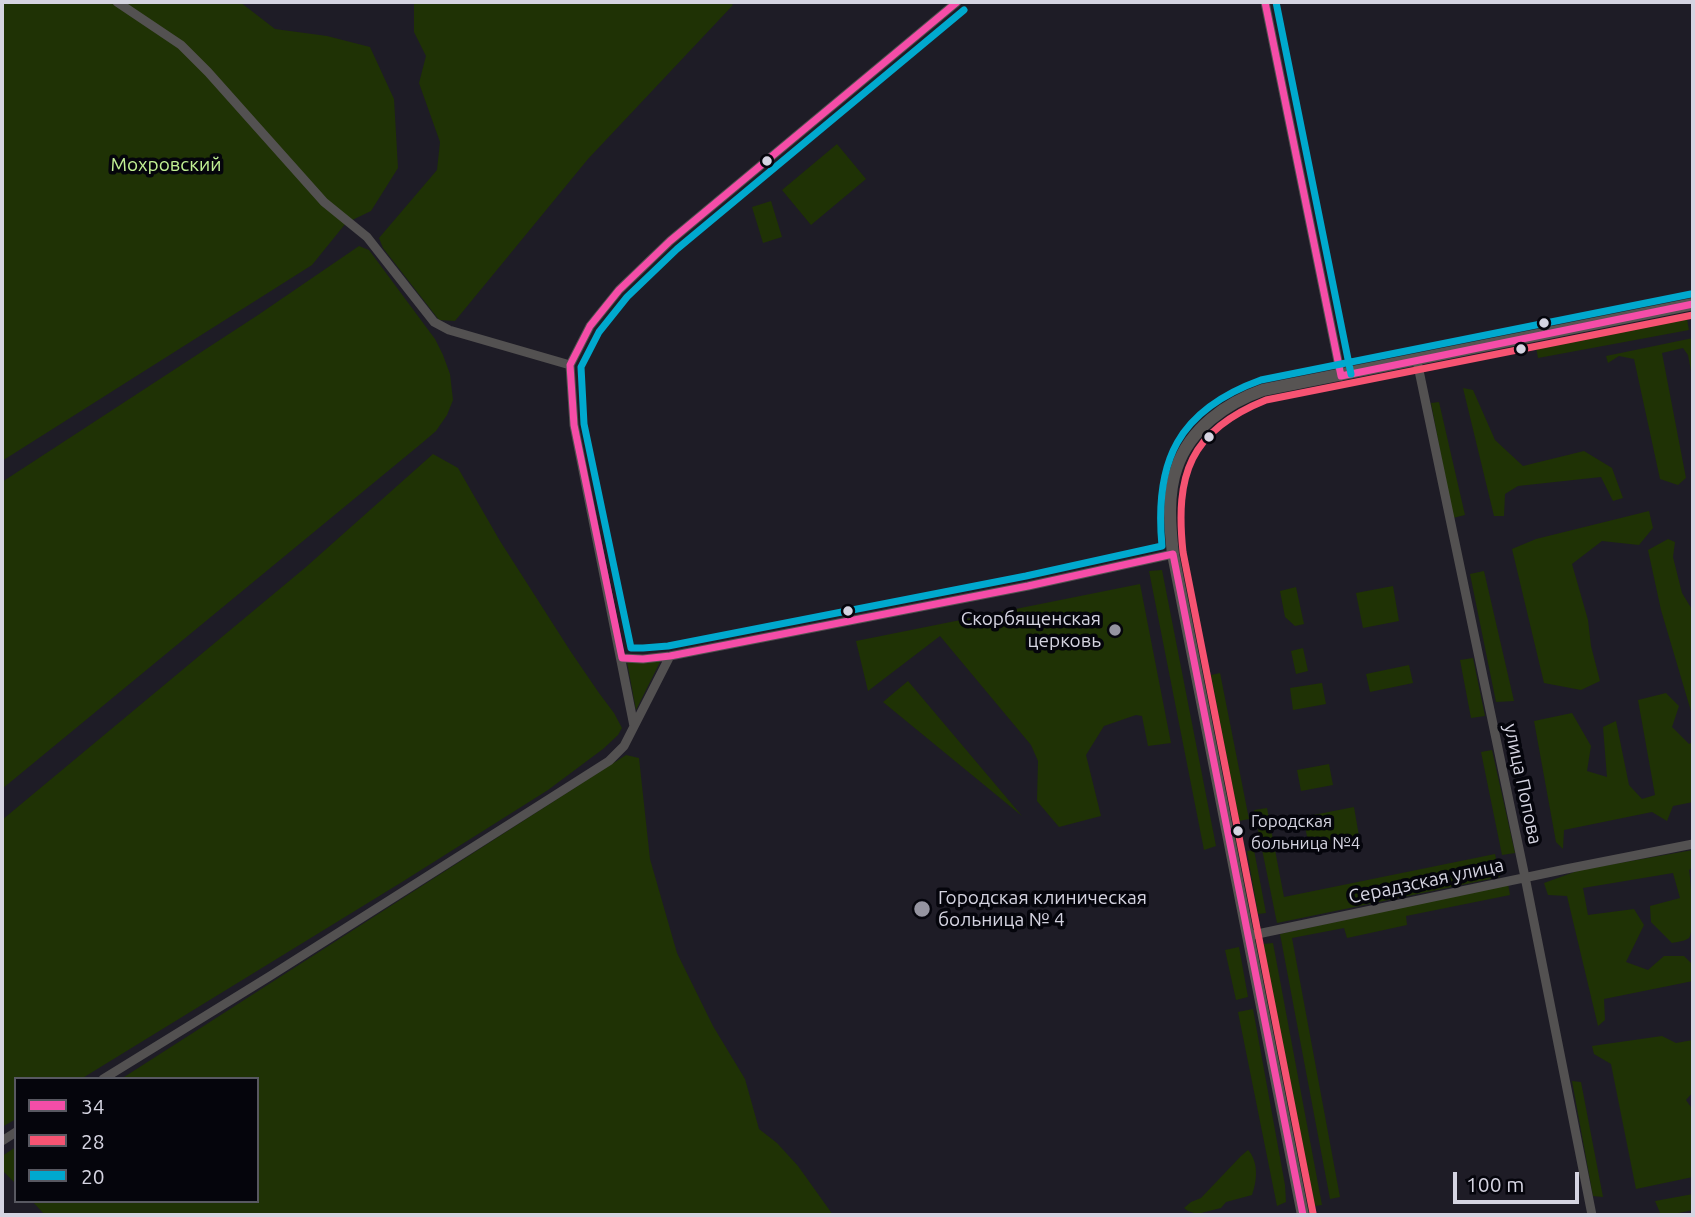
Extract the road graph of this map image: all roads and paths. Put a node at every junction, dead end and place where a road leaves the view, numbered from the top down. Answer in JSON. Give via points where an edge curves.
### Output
{"nodes":[{"id":1,"x":117,"y":2,"type":"edge"},
{"id":2,"x":957,"y":2,"type":"edge"},
{"id":3,"x":1265,"y":2,"type":"edge"},
{"id":4,"x":1693,"y":304,"type":"edge"},
{"id":5,"x":1417,"y":360,"type":"junction"},
{"id":6,"x":570,"y":365,"type":"junction"},
{"id":7,"x":1341,"y":376,"type":"junction"},
{"id":8,"x":1173,"y":554,"type":"junction"},
{"id":9,"x":670,"y":656,"type":"junction"},
{"id":10,"x":622,"y":658,"type":"junction"},
{"id":11,"x":634,"y":726,"type":"junction"},
{"id":12,"x":1693,"y":844,"type":"edge"},
{"id":13,"x":1525,"y":879,"type":"junction"},
{"id":14,"x":1248,"y":936,"type":"junction"},
{"id":15,"x":106,"y":1077,"type":"edge"},
{"id":16,"x":1303,"y":1215,"type":"edge"},
{"id":17,"x":1592,"y":1215,"type":"edge"}],
"edges":[{"from":1,"to":6,"type":"street","via":[[181,45],[208,72],[324,202],[367,237],[435,322]]},
{"from":2,"to":6,"type":"street","via":[[670,241],[619,290],[590,326]]},
{"from":3,"to":7,"type":"street"},
{"from":4,"to":5,"type":"main road"},
{"from":5,"to":7,"type":"main road"},
{"from":5,"to":13,"type":"street","name":"улица Попова"},
{"from":6,"to":10,"type":"street","via":[[574,425]]},
{"from":7,"to":8,"type":"main road","via":[[1244,397],[1200,430],[1176,469],[1171,495]]},
{"from":8,"to":9,"type":"street"},
{"from":8,"to":14,"type":"main road"},
{"from":9,"to":10,"type":"street"},
{"from":9,"to":11,"type":"street"},
{"from":10,"to":11,"type":"street"},
{"from":11,"to":15,"type":"street","via":[[609,761]]},
{"from":12,"to":13,"type":"street","name":"Серадзская улица"},
{"from":13,"to":14,"type":"street","name":"Серадзская улица"},
{"from":13,"to":17,"type":"street","name":"улица Попова"},
{"from":14,"to":16,"type":"main road"}]}
